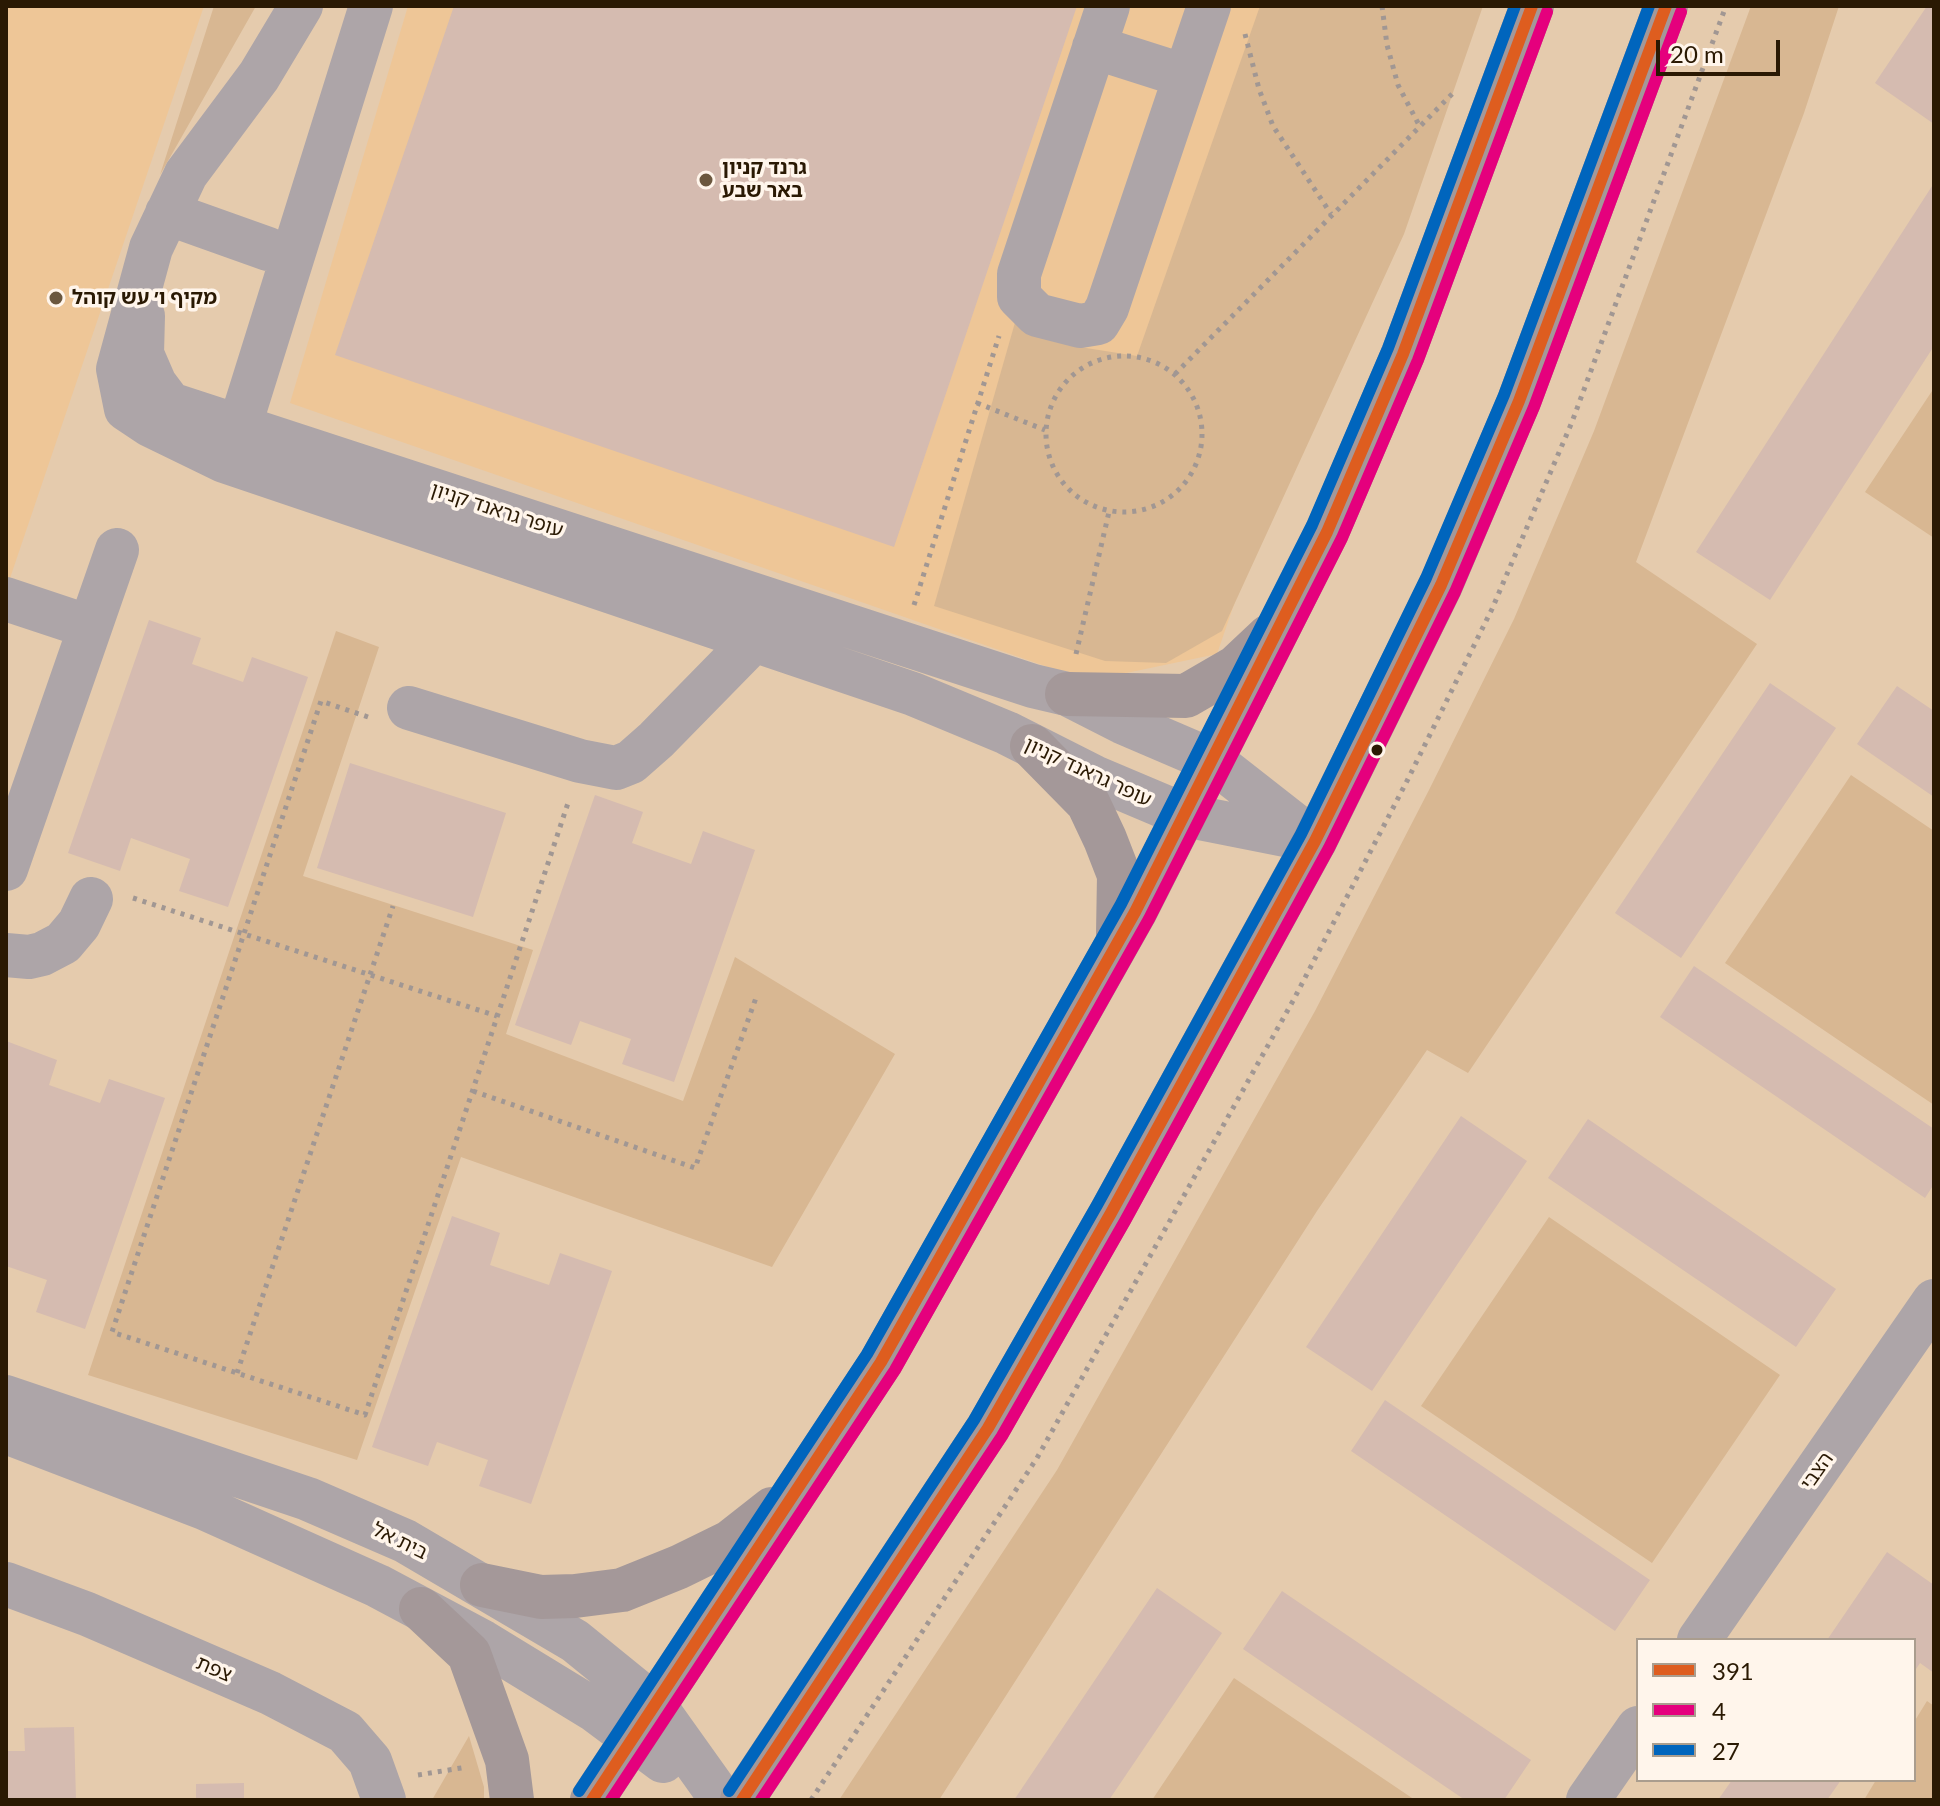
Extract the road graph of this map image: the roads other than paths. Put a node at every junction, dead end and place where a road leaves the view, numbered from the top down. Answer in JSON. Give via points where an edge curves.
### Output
{"nodes":[{"id":1,"x":301,"y":6,"type":"edge"},
{"id":2,"x":371,"y":6,"type":"edge"},
{"id":3,"x":1108,"y":6,"type":"edge"},
{"id":4,"x":1532,"y":6,"type":"edge"},
{"id":5,"x":1666,"y":6,"type":"edge"},
{"id":6,"x":1225,"y":14,"type":"edge"},
{"id":7,"x":1094,"y":47,"type":"junction"},
{"id":8,"x":1185,"y":76,"type":"junction"},
{"id":9,"x":167,"y":213,"type":"junction"},
{"id":10,"x":268,"y":249,"type":"dead end"},
{"id":11,"x":232,"y":443,"type":"junction"},
{"id":12,"x":117,"y":550,"type":"dead end"},
{"id":13,"x":6,"y":599,"type":"edge"},
{"id":14,"x":1283,"y":623,"type":"junction"},
{"id":15,"x":90,"y":627,"type":"junction"},
{"id":16,"x":754,"y":640,"type":"junction"},
{"id":17,"x":1067,"y":694,"type":"junction"},
{"id":18,"x":395,"y":715,"type":"road end"},
{"id":19,"x":1032,"y":746,"type":"junction"},
{"id":20,"x":1213,"y":761,"type":"junction"},
{"id":21,"x":1184,"y":815,"type":"junction"},
{"id":22,"x":1315,"y":841,"type":"junction"},
{"id":23,"x":6,"y":869,"type":"edge"},
{"id":24,"x":109,"y":897,"type":"road end"},
{"id":25,"x":1118,"y":942,"type":"junction"},
{"id":26,"x":6,"y":955,"type":"edge"},
{"id":27,"x":1934,"y":1301,"type":"edge"},
{"id":28,"x":6,"y":1397,"type":"edge"},
{"id":29,"x":6,"y":1432,"type":"edge"},
{"id":30,"x":801,"y":1485,"type":"junction"},
{"id":31,"x":6,"y":1584,"type":"edge"},
{"id":32,"x":482,"y":1585,"type":"junction"},
{"id":33,"x":421,"y":1609,"type":"junction"},
{"id":34,"x":1700,"y":1638,"type":"edge"},
{"id":35,"x":644,"y":1722,"type":"junction"},
{"id":36,"x":1636,"y":1731,"type":"edge"},
{"id":37,"x":401,"y":1788,"type":"edge"},
{"id":38,"x":512,"y":1800,"type":"edge"},
{"id":39,"x":592,"y":1800,"type":"edge"},
{"id":40,"x":713,"y":1800,"type":"edge"},
{"id":41,"x":722,"y":1800,"type":"edge"},
{"id":42,"x":742,"y":1800,"type":"edge"},
{"id":43,"x":1588,"y":1800,"type":"edge"}],
"edges":[{"from":1,"to":9,"type":"street","via":[[259,76],[186,174]]},
{"from":2,"to":11,"type":"street"},
{"from":3,"to":7,"type":"street"},
{"from":4,"to":14,"type":"highway","via":[[1403,354]]},
{"from":5,"to":22,"type":"highway","via":[[1519,401],[1441,585]]},
{"from":6,"to":8,"type":"street"},
{"from":7,"to":8,"type":"street"},
{"from":7,"to":8,"type":"street","via":[[1019,274],[1019,297],[1037,315],[1080,326],[1098,323]]},
{"from":9,"to":10,"type":"street"},
{"from":9,"to":11,"type":"street","via":[[151,248],[118,369],[126,409],[150,425]]},
{"from":11,"to":16,"type":"street","name":"עופר גראנד קניון"},
{"from":11,"to":17,"type":"street","name":"עופר גראנד קניון"},
{"from":12,"to":15,"type":"street"},
{"from":13,"to":15,"type":"street"},
{"from":14,"to":17,"type":"highway","via":[[1236,667],[1186,696]]},
{"from":14,"to":20,"type":"highway"},
{"from":15,"to":23,"type":"street"},
{"from":16,"to":18,"type":"street","via":[[656,740],[616,768]]},
{"from":16,"to":19,"type":"street","name":"עופר גראנד קניון","via":[[913,694]]},
{"from":17,"to":20,"type":"street","name":"עופר גראנד קניון"},
{"from":19,"to":21,"type":"street","name":"עופר גראנד קניון"},
{"from":19,"to":25,"type":"highway","via":[[1088,803],[1105,839],[1119,875]]},
{"from":20,"to":21,"type":"highway"},
{"from":20,"to":22,"type":"street","name":"עופר גראנד קניון"},
{"from":21,"to":22,"type":"street","name":"עופר גראנד קניון"},
{"from":21,"to":25,"type":"highway"},
{"from":22,"to":42,"type":"highway","via":[[988,1428]]},
{"from":24,"to":26,"type":"street","via":[[63,943],[29,957]]},
{"from":25,"to":30,"type":"highway","via":[[881,1362]]},
{"from":27,"to":34,"type":"street","name":"הצבי"},
{"from":28,"to":32,"type":"street","name":"בית אל","via":[[308,1499],[405,1541]]},
{"from":29,"to":33,"type":"street","name":"בית אל","via":[[204,1508]]},
{"from":30,"to":32,"type":"highway","via":[[730,1542],[622,1590],[541,1597]]},
{"from":30,"to":35,"type":"highway"},
{"from":31,"to":37,"type":"street","name":"צפת","via":[[270,1693],[345,1732],[380,1782]]},
{"from":32,"to":35,"type":"street","name":"בית אל","via":[[575,1641]]},
{"from":33,"to":35,"type":"street","name":"בית אל","via":[[596,1711]]},
{"from":33,"to":38,"type":"highway","via":[[469,1654],[507,1760]]},
{"from":35,"to":39,"type":"highway"},
{"from":35,"to":40,"type":"street","name":"בית אל"},
{"from":35,"to":41,"type":"street","name":"בית אל"},
{"from":36,"to":43,"type":"street"}]}
